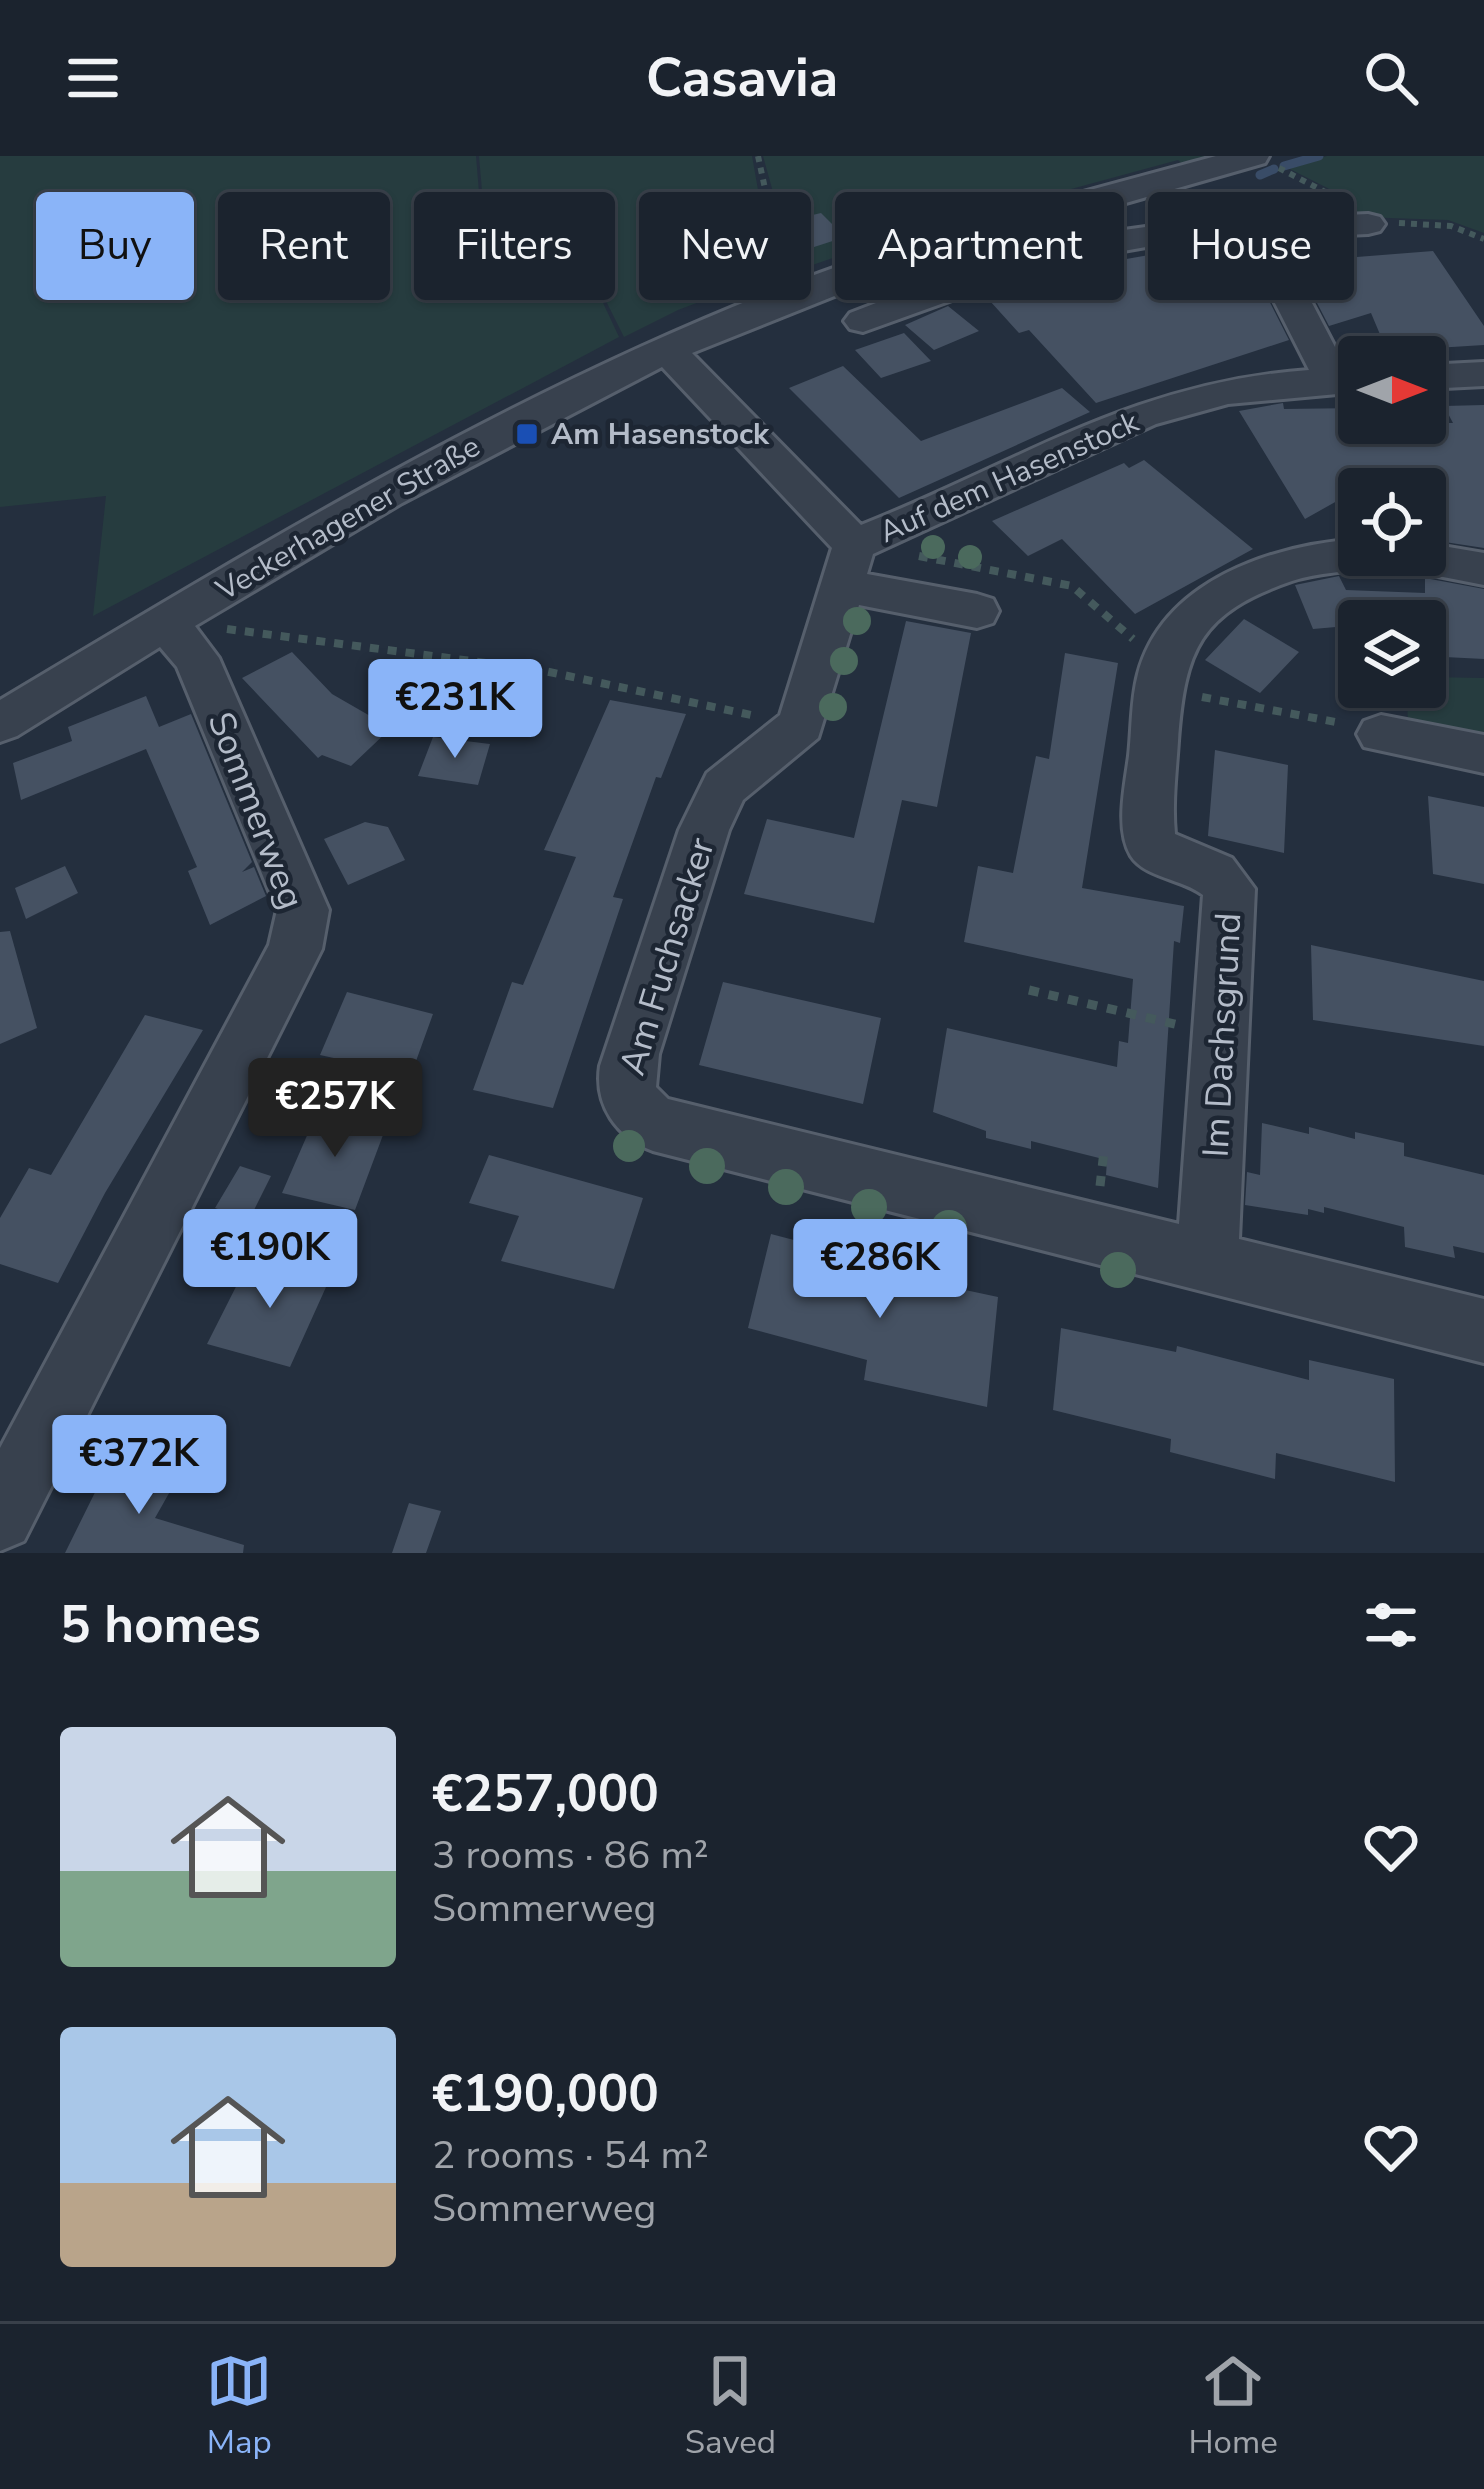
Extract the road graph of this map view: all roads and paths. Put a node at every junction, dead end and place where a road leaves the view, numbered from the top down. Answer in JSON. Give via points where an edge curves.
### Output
{"nodes":[{"id":1,"x":758,"y":156,"type":"edge"},
{"id":2,"x":1262,"y":159,"type":"edge"},
{"id":3,"x":766,"y":192,"type":"edge"},
{"id":4,"x":1326,"y":192,"type":"edge"},
{"id":5,"x":1367,"y":224,"type":"joint"},
{"id":6,"x":1354,"y":225,"type":"edge"},
{"id":7,"x":1148,"y":236,"type":"edge"},
{"id":8,"x":1484,"y":238,"type":"edge"},
{"id":9,"x":811,"y":289,"type":"edge"},
{"id":10,"x":782,"y":300,"type":"edge"},
{"id":11,"x":1298,"y":300,"type":"edge"},
{"id":12,"x":863,"y":320,"type":"dead end"},
{"id":13,"x":668,"y":350,"type":"junction"},
{"id":14,"x":1338,"y":366,"type":"edge"},
{"id":15,"x":1484,"y":374,"type":"edge"},
{"id":16,"x":1446,"y":376,"type":"edge"},
{"id":17,"x":1338,"y":382,"type":"edge"},
{"id":18,"x":1338,"y":554,"type":"edge"},
{"id":19,"x":860,"y":555,"type":"junction"},
{"id":20,"x":1446,"y":563,"type":"edge"},
{"id":21,"x":1484,"y":569,"type":"edge"},
{"id":22,"x":976,"y":611,"type":"dead end"},
{"id":23,"x":165,"y":622,"type":"junction"},
{"id":24,"x":226,"y":629,"type":"dead end"},
{"id":25,"x":1161,"y":677,"type":"junction"},
{"id":26,"x":0,"y":723,"type":"edge"},
{"id":27,"x":801,"y":725,"type":"junction"},
{"id":28,"x":1381,"y":734,"type":"joint"},
{"id":29,"x":1484,"y":754,"type":"edge"},
{"id":30,"x":1029,"y":990,"type":"dead end"},
{"id":31,"x":1221,"y":1035,"type":"junction"},
{"id":32,"x":1104,"y":1150,"type":"dead end"},
{"id":33,"x":1099,"y":1199,"type":"dead end"},
{"id":34,"x":1208,"y":1260,"type":"junction"},
{"id":35,"x":1484,"y":1330,"type":"edge"},
{"id":36,"x":0,"y":1517,"type":"edge"}],
"edges":[{"from":1,"to":3,"type":"path"},
{"from":2,"to":4,"type":"path"},
{"from":2,"to":9,"type":"street","name":"Veckerhagener Straße"},
{"from":5,"to":6,"type":"street"},
{"from":5,"to":8,"type":"path","via":[[1425,222]]},
{"from":7,"to":12,"type":"street","via":[[989,270]]},
{"from":10,"to":13,"type":"street","name":"Veckerhagener Straße"},
{"from":11,"to":14,"type":"street"},
{"from":13,"to":19,"type":"street","name":"Auf dem Hasenstock"},
{"from":13,"to":23,"type":"street","name":"Veckerhagener Straße","via":[[539,410]]},
{"from":15,"to":16,"type":"street"},
{"from":17,"to":19,"type":"street","name":"Auf dem Hasenstock","via":[[1186,400]]},
{"from":18,"to":25,"type":"street","name":"Im Dachsgrund","via":[[1274,568],[1213,603],[1185,628]]},
{"from":19,"to":22,"type":"street"},
{"from":19,"to":25,"type":"path","via":[[914,556],[1072,586]]},
{"from":19,"to":27,"type":"street"},
{"from":20,"to":21,"type":"street"},
{"from":23,"to":26,"type":"street","name":"Veckerhagener Straße"},
{"from":23,"to":36,"type":"street","name":"Sommerweg","via":[[196,658],[303,910],[295,949]]},
{"from":24,"to":27,"type":"path","via":[[540,670]]},
{"from":25,"to":28,"type":"path"},
{"from":25,"to":31,"type":"street","name":"Im Dachsgrund","via":[[1148,828],[1152,847],[1221,876],[1229,889]]},
{"from":27,"to":34,"type":"street","name":"Am Fuchsacker","via":[[724,788],[704,830],[631,1054],[623,1088],[630,1106],[653,1124]]},
{"from":28,"to":29,"type":"street"},
{"from":30,"to":31,"type":"path"},
{"from":31,"to":34,"type":"street","name":"Im Dachsgrund"},
{"from":32,"to":33,"type":"path"},
{"from":34,"to":35,"type":"street","name":"Am Fuchsacker"}]}
